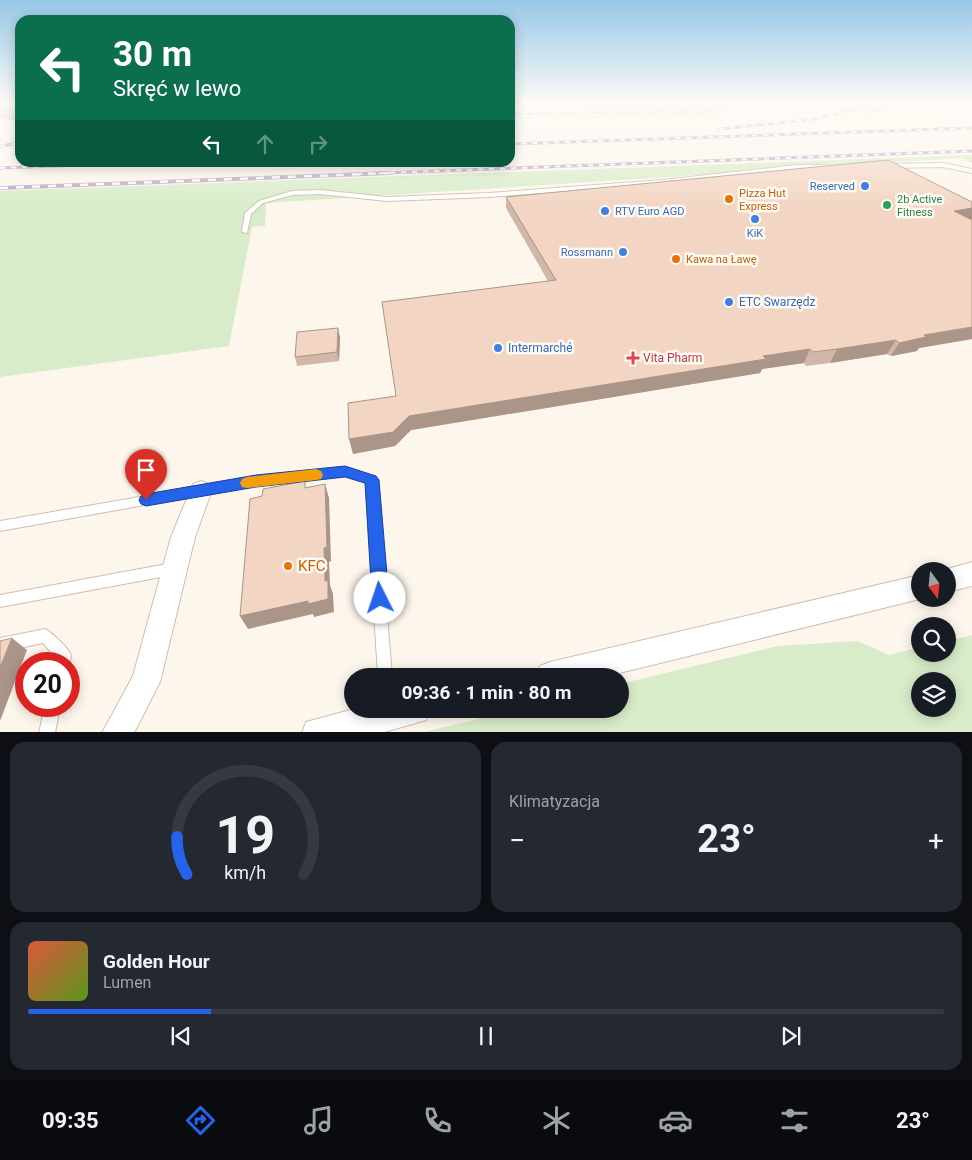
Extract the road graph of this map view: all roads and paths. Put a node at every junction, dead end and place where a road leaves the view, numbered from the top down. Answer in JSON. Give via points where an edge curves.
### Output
{"nodes":[{"id":1,"x":885,"y":166,"type":"edge"},
{"id":2,"x":836,"y":167,"type":"edge"},
{"id":3,"x":972,"y":170,"type":"edge"},
{"id":4,"x":245,"y":232,"type":"dead end"},
{"id":5,"x":201,"y":490,"type":"junction"},
{"id":6,"x":0,"y":526,"type":"edge"},
{"id":7,"x":175,"y":568,"type":"junction"},
{"id":8,"x":972,"y":574,"type":"edge"},
{"id":9,"x":956,"y":578,"type":"edge"},
{"id":10,"x":911,"y":589,"type":"edge"},
{"id":11,"x":0,"y":602,"type":"edge"},
{"id":12,"x":0,"y":645,"type":"edge"},
{"id":13,"x":60,"y":652,"type":"edge"},
{"id":14,"x":384,"y":668,"type":"edge"},
{"id":15,"x":583,"y":668,"type":"edge"},
{"id":16,"x":50,"y":717,"type":"edge"},
{"id":17,"x":370,"y":718,"type":"edge"},
{"id":18,"x":47,"y":732,"type":"edge"},
{"id":19,"x":117,"y":732,"type":"edge"},
{"id":20,"x":317,"y":732,"type":"edge"}],
"edges":[{"from":1,"to":3,"type":"lane","via":[[943,165]]},
{"from":2,"to":4,"type":"lane","via":[[798,167],[662,182],[480,196],[387,198],[292,193],[261,202],[248,213]]},
{"from":5,"to":6,"type":"lane"},
{"from":5,"to":7,"type":"street"},
{"from":5,"to":14,"type":"lane","via":[[345,472],[372,480]]},
{"from":7,"to":11,"type":"lane"},
{"from":7,"to":19,"type":"street","via":[[146,682]]},
{"from":8,"to":9,"type":"street"},
{"from":10,"to":15,"type":"street"},
{"from":12,"to":13,"type":"lane","via":[[45,636]]},
{"from":16,"to":18,"type":"lane"},
{"from":17,"to":20,"type":"street"}]}
